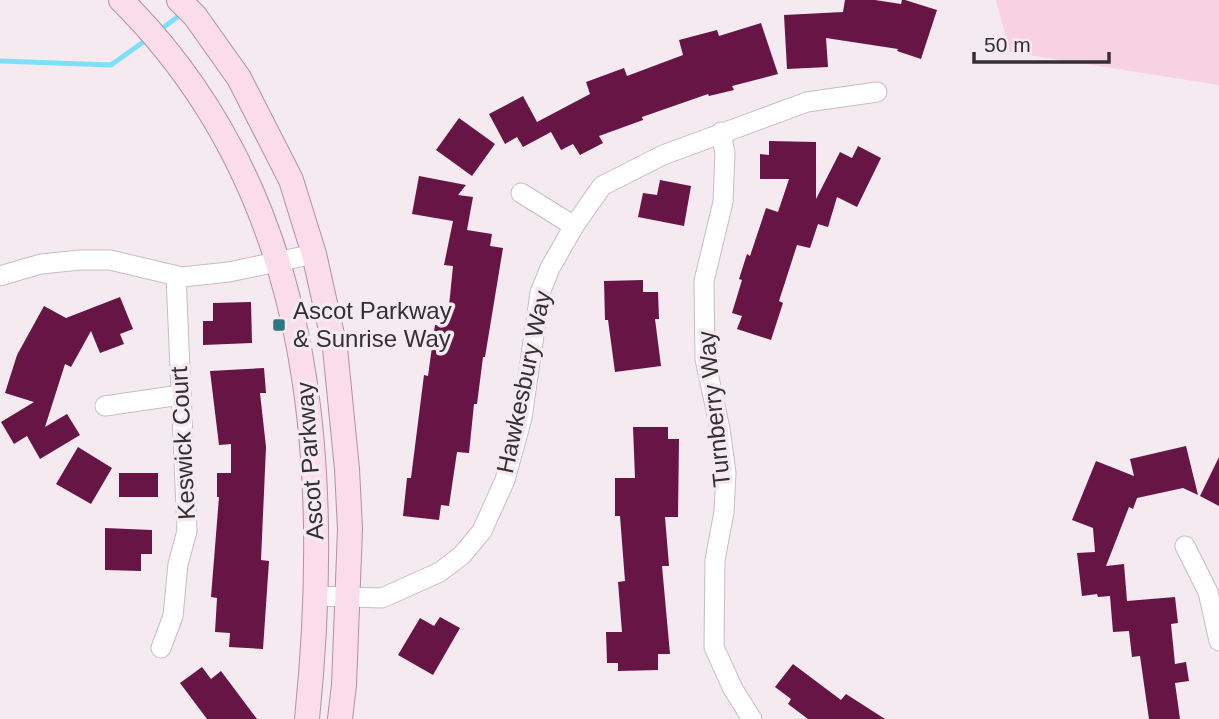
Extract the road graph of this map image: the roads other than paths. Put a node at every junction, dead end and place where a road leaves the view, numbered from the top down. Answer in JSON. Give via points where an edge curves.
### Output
{"nodes":[{"id":1,"x":179,"y":0,"type":"edge"},
{"id":2,"x":126,"y":5,"type":"edge"},
{"id":3,"x":877,"y":92,"type":"dead end"},
{"id":4,"x":721,"y":132,"type":"junction"},
{"id":5,"x":521,"y":193,"type":"dead end"},
{"id":6,"x":574,"y":226,"type":"junction"},
{"id":7,"x":314,"y":254,"type":"junction"},
{"id":8,"x":278,"y":260,"type":"junction"},
{"id":9,"x":0,"y":276,"type":"edge"},
{"id":10,"x":176,"y":276,"type":"junction"},
{"id":11,"x":180,"y":395,"type":"junction"},
{"id":12,"x":105,"y":406,"type":"dead end"},
{"id":13,"x":1185,"y":546,"type":"dead end"},
{"id":14,"x":315,"y":596,"type":"junction"},
{"id":15,"x":347,"y":598,"type":"junction"},
{"id":16,"x":1219,"y":642,"type":"edge"},
{"id":17,"x":161,"y":648,"type":"dead end"},
{"id":18,"x":307,"y":719,"type":"edge"},
{"id":19,"x":340,"y":719,"type":"edge"},
{"id":20,"x":752,"y":719,"type":"edge"}],
"edges":[{"from":1,"to":7,"type":"main road","name":"Ascot Parkway","via":[[239,78],[291,180]]},
{"from":2,"to":8,"type":"main road","name":"Ascot Parkway","via":[[168,52],[238,158]]},
{"from":3,"to":4,"type":"street","name":"Hawkesbury Way","via":[[807,102]]},
{"from":4,"to":6,"type":"street","name":"Hawkesbury Way","via":[[602,186]]},
{"from":4,"to":20,"type":"street","name":"Turnberry Way","via":[[723,202],[704,282],[705,359],[726,473],[715,560],[714,648]]},
{"from":5,"to":6,"type":"street"},
{"from":6,"to":15,"type":"street","name":"Hawkesbury Way","via":[[540,293],[522,418],[505,480],[482,530],[462,555],[440,572],[382,598]]},
{"from":7,"to":8,"type":"street"},
{"from":7,"to":15,"type":"main road","name":"Ascot Parkway","via":[[335,348],[343,417],[350,529]]},
{"from":8,"to":10,"type":"street","via":[[229,272]]},
{"from":8,"to":14,"type":"main road","name":"Ascot Parkway","via":[[304,367],[317,520]]},
{"from":9,"to":10,"type":"street","via":[[41,264],[80,260],[110,260]]},
{"from":10,"to":11,"type":"street","name":"Keswick Court"},
{"from":11,"to":12,"type":"street"},
{"from":11,"to":17,"type":"street","name":"Keswick Court","via":[[187,531],[178,564],[173,616]]},
{"from":13,"to":16,"type":"street","via":[[1208,592]]},
{"from":14,"to":15,"type":"street","name":"Hawkesbury Way"},
{"from":14,"to":18,"type":"main road","name":"Ascot Parkway"},
{"from":15,"to":19,"type":"main road","name":"Ascot Parkway"}]}
